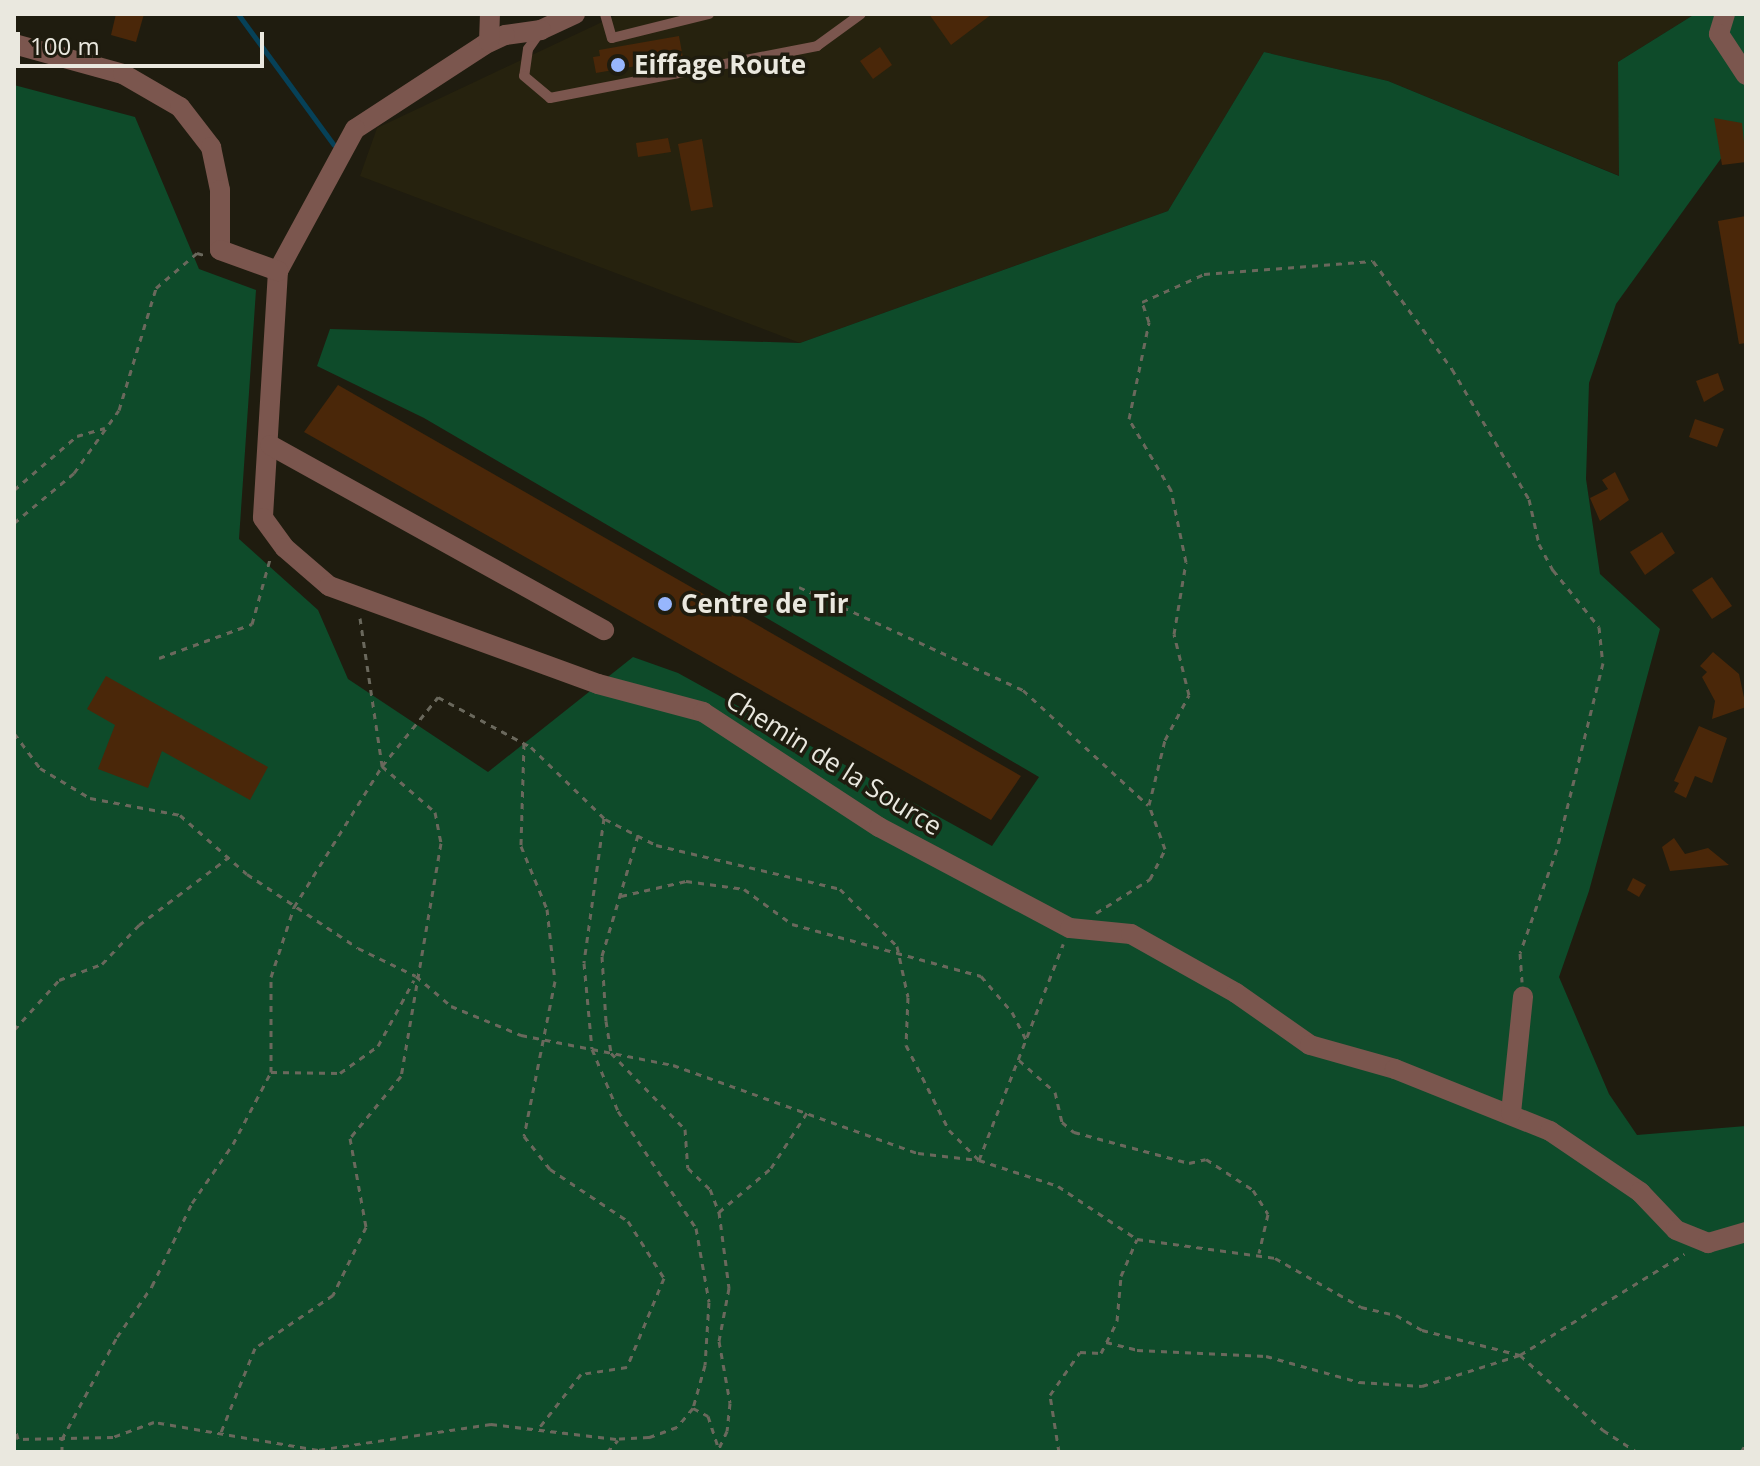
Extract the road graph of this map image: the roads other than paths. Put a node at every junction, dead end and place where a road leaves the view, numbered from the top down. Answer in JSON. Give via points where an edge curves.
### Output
{"nodes":[{"id":1,"x":490,"y":14,"type":"edge"},
{"id":2,"x":575,"y":14,"type":"edge"},
{"id":3,"x":605,"y":14,"type":"edge"},
{"id":4,"x":709,"y":14,"type":"edge"},
{"id":5,"x":861,"y":14,"type":"edge"},
{"id":6,"x":1725,"y":14,"type":"edge"},
{"id":7,"x":541,"y":30,"type":"junction"},
{"id":8,"x":489,"y":42,"type":"junction"},
{"id":9,"x":14,"y":44,"type":"edge"},
{"id":10,"x":1746,"y":75,"type":"edge"},
{"id":11,"x":278,"y":271,"type":"junction"},
{"id":12,"x":270,"y":445,"type":"junction"},
{"id":13,"x":604,"y":630,"type":"dead end"},
{"id":14,"x":1523,"y":997,"type":"road end"},
{"id":15,"x":1511,"y":1113,"type":"junction"},
{"id":16,"x":1746,"y":1232,"type":"edge"}],
"edges":[{"from":1,"to":8,"type":"street"},
{"from":2,"to":7,"type":"street","name":"Chemin de la Source"},
{"from":3,"to":4,"type":"lane","via":[[612,38]]},
{"from":5,"to":7,"type":"lane","via":[[817,46],[550,98],[524,76],[528,49]]},
{"from":6,"to":10,"type":"street","via":[[1719,34]]},
{"from":7,"to":8,"type":"street","name":"Chemin de la Source"},
{"from":8,"to":11,"type":"street","name":"Chemin de la Source","via":[[355,129]]},
{"from":9,"to":11,"type":"street","via":[[123,74],[180,107],[211,147],[220,190],[220,250]]},
{"from":11,"to":12,"type":"street","name":"Chemin de la Source"},
{"from":12,"to":13,"type":"street"},
{"from":12,"to":15,"type":"street","name":"Chemin de la Source","via":[[263,518],[305,568],[329,586],[598,684],[703,712],[879,827],[1070,928],[1131,934],[1236,993],[1310,1045],[1395,1069]]},
{"from":14,"to":15,"type":"street"},
{"from":15,"to":16,"type":"street","name":"Chemin de la Source","via":[[1550,1131],[1640,1192],[1676,1230],[1708,1243]]}]}
